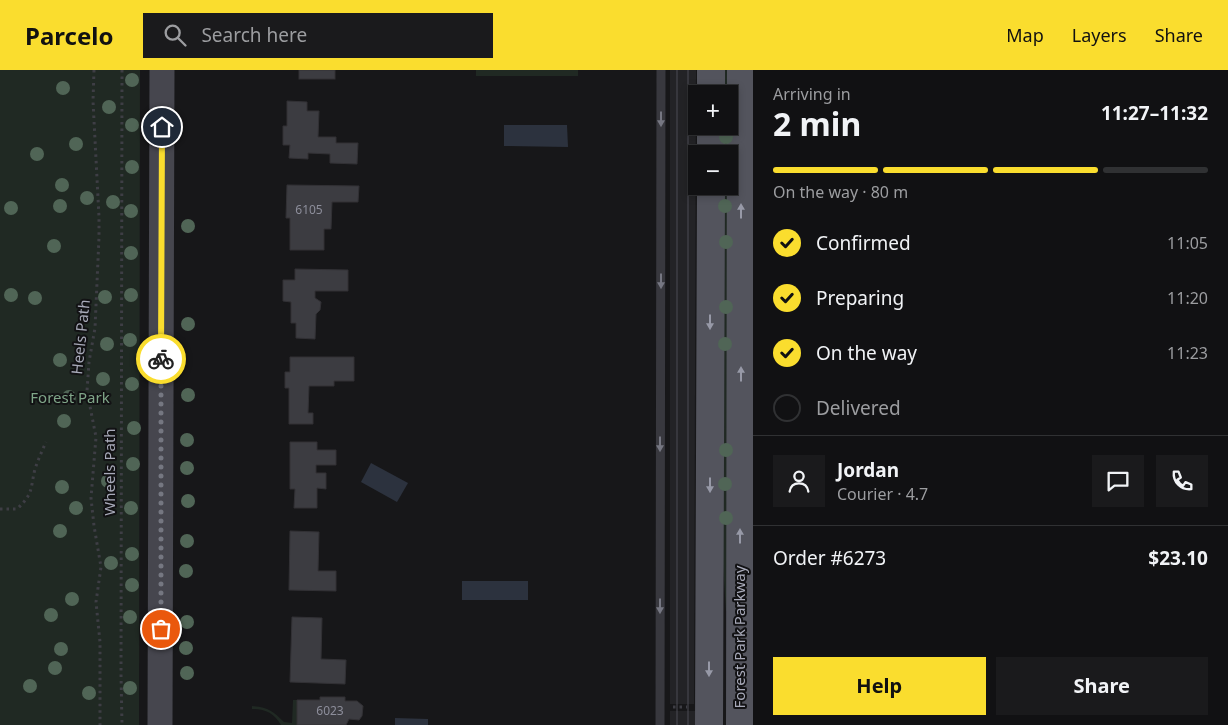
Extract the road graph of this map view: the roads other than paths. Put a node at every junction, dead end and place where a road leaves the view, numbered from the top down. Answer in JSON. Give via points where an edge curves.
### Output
{"nodes":[{"id":1,"x":162,"y":70,"type":"edge"},
{"id":2,"x":661,"y":70,"type":"edge"},
{"id":3,"x":710,"y":70,"type":"edge"},
{"id":4,"x":741,"y":70,"type":"edge"},
{"id":5,"x":711,"y":85,"type":"edge"},
{"id":6,"x":711,"y":195,"type":"edge"},
{"id":7,"x":702,"y":716,"type":"edge"},
{"id":8,"x":160,"y":725,"type":"edge"},
{"id":9,"x":660,"y":725,"type":"edge"},
{"id":10,"x":740,"y":725,"type":"edge"}],
"edges":[{"from":1,"to":8,"type":"main road"},
{"from":2,"to":9,"type":"lane","one_way":true},
{"from":3,"to":5,"type":"main road"},
{"from":10,"to":4,"type":"main road","name":"Forest Park Parkway","one_way":true},
{"from":6,"to":7,"type":"main road","name":"Forest Park Parkway","one_way":true}]}
